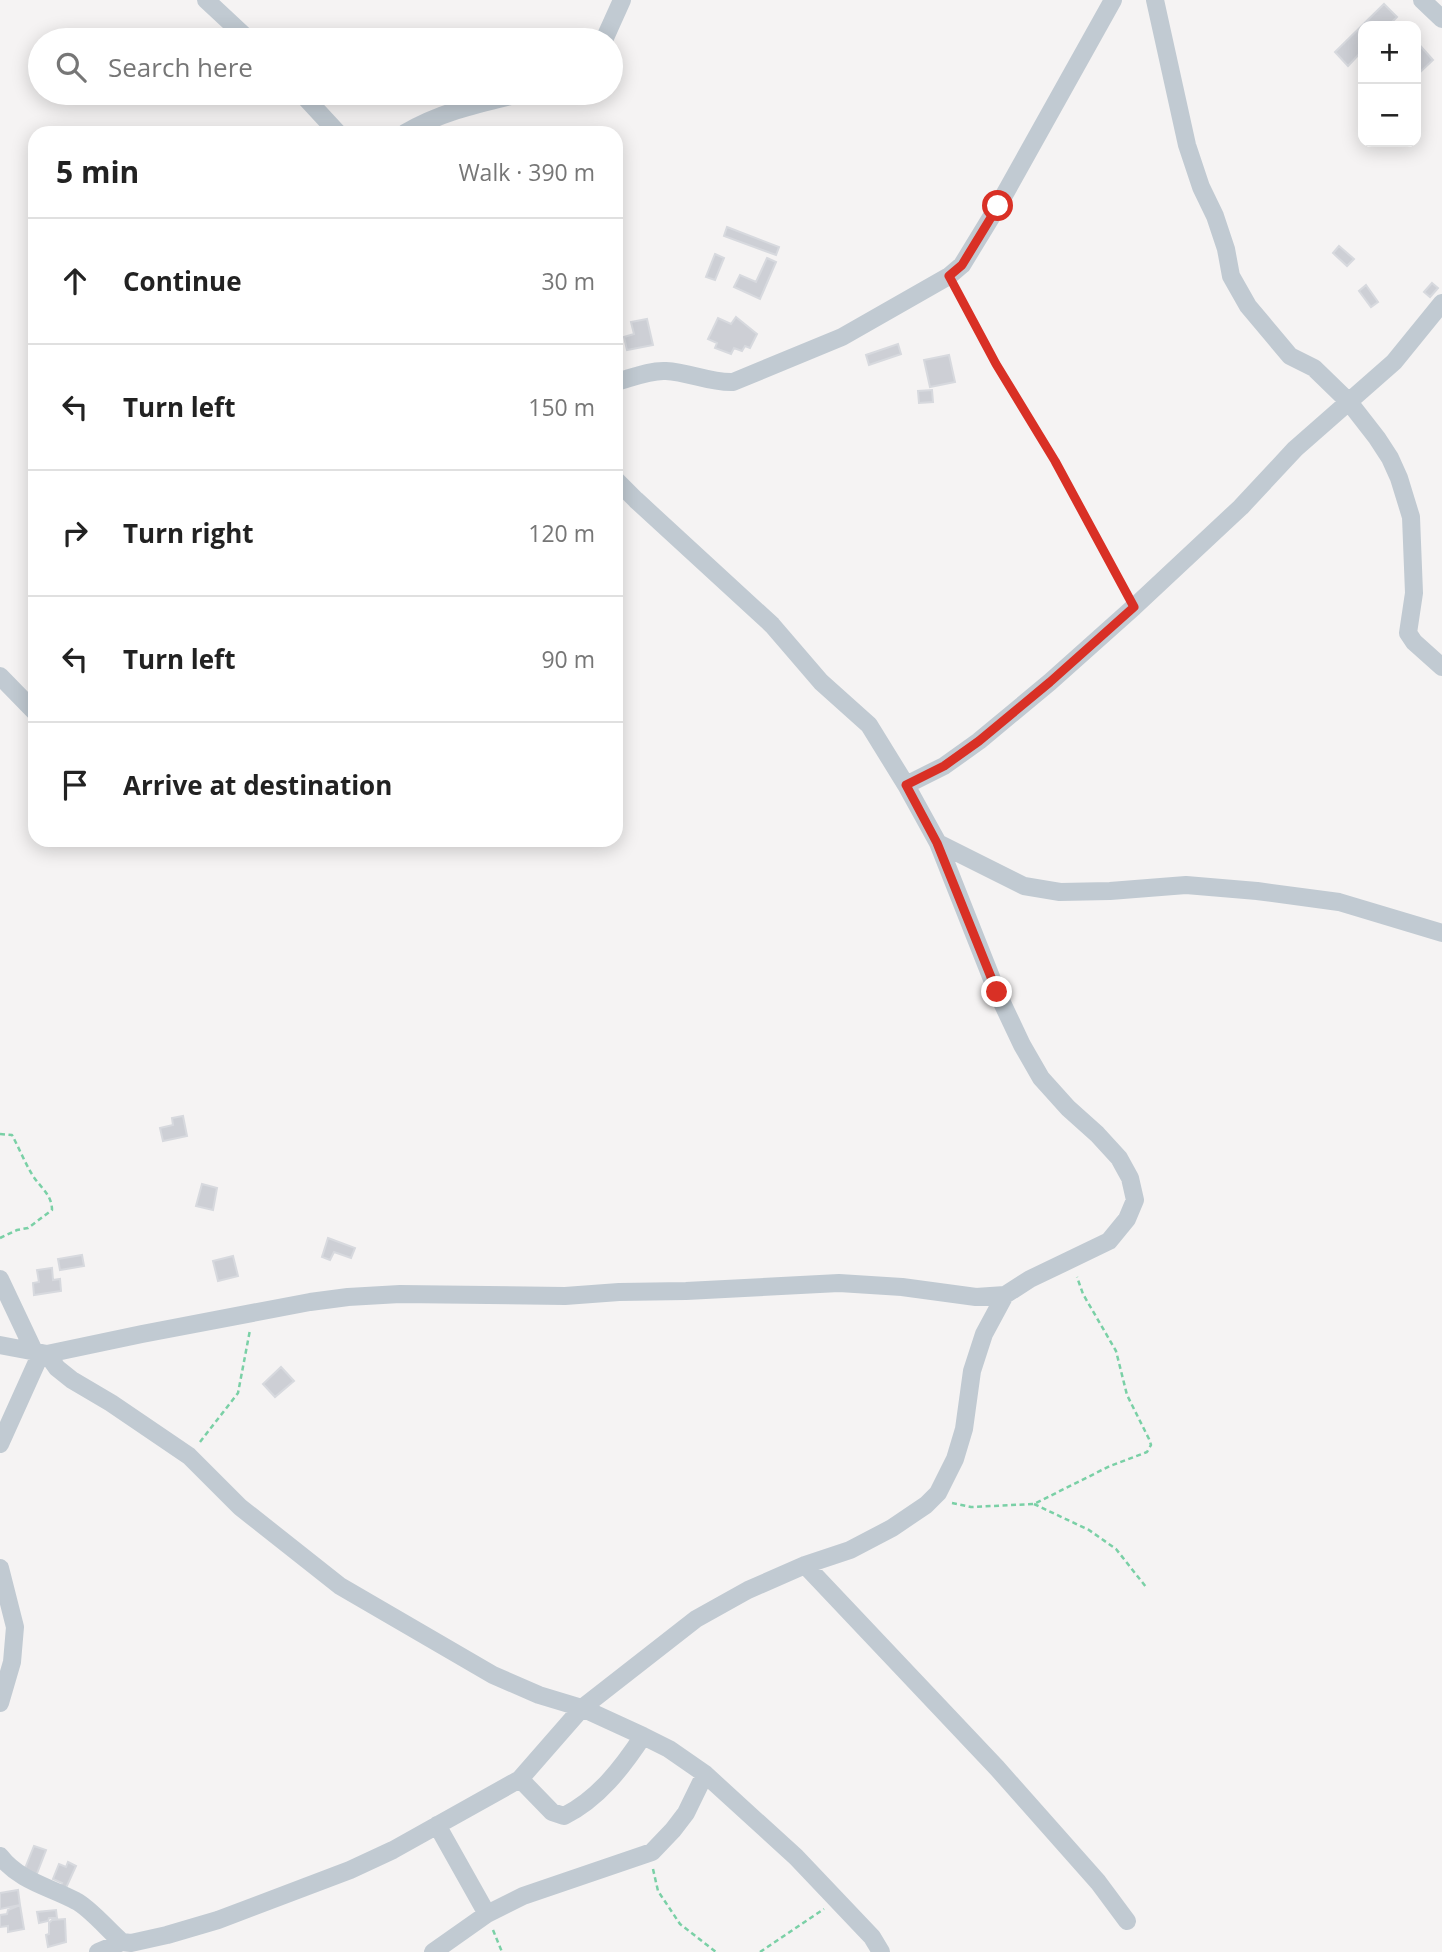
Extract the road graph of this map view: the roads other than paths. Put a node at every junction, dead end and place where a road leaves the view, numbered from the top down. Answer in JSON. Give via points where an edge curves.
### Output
{"nodes":[{"id":1,"x":206,"y":0,"type":"edge"},
{"id":2,"x":622,"y":0,"type":"edge"},
{"id":3,"x":1113,"y":0,"type":"edge"},
{"id":4,"x":1155,"y":0,"type":"edge"},
{"id":5,"x":1422,"y":0,"type":"edge"},
{"id":6,"x":1442,"y":19,"type":"edge"},
{"id":7,"x":236,"y":28,"type":"edge"},
{"id":8,"x":609,"y":28,"type":"edge"},
{"id":9,"x":312,"y":105,"type":"edge"},
{"id":10,"x":474,"y":105,"type":"edge"},
{"id":11,"x":332,"y":126,"type":"edge"},
{"id":12,"x":420,"y":126,"type":"edge"},
{"id":13,"x":1442,"y":303,"type":"edge"},
{"id":14,"x":623,"y":380,"type":"edge"},
{"id":15,"x":1349,"y":402,"type":"junction"},
{"id":16,"x":623,"y":487,"type":"edge"},
{"id":17,"x":1442,"y":667,"type":"edge"},
{"id":18,"x":0,"y":676,"type":"edge"},
{"id":19,"x":28,"y":705,"type":"edge"},
{"id":20,"x":906,"y":785,"type":"junction"},
{"id":21,"x":937,"y":843,"type":"junction"},
{"id":22,"x":1442,"y":933,"type":"edge"},
{"id":23,"x":0,"y":1279,"type":"edge"},
{"id":24,"x":1005,"y":1295,"type":"junction"},
{"id":25,"x":0,"y":1345,"type":"edge"},
{"id":26,"x":41,"y":1353,"type":"junction"},
{"id":27,"x":0,"y":1444,"type":"edge"},
{"id":28,"x":805,"y":1565,"type":"junction"},
{"id":29,"x":0,"y":1568,"type":"edge"},
{"id":30,"x":0,"y":1703,"type":"edge"},
{"id":31,"x":582,"y":1709,"type":"junction"},
{"id":32,"x":643,"y":1736,"type":"junction"},
{"id":33,"x":705,"y":1774,"type":"junction"},
{"id":34,"x":520,"y":1779,"type":"junction"},
{"id":35,"x":437,"y":1825,"type":"junction"},
{"id":36,"x":0,"y":1856,"type":"edge"},
{"id":37,"x":487,"y":1914,"type":"junction"},
{"id":38,"x":1127,"y":1921,"type":"dead end"},
{"id":39,"x":128,"y":1946,"type":"edge"},
{"id":40,"x":98,"y":1952,"type":"edge"},
{"id":41,"x":433,"y":1952,"type":"edge"},
{"id":42,"x":881,"y":1952,"type":"edge"}],
"edges":[{"from":1,"to":7,"type":"street"},
{"from":2,"to":8,"type":"street"},
{"from":3,"to":14,"type":"street","via":[[998,206],[962,265],[949,276],[842,337],[733,382],[663,370]]},
{"from":4,"to":15,"type":"street","via":[[1187,145],[1215,216],[1231,276],[1248,306],[1290,356],[1314,368]]},
{"from":5,"to":6,"type":"street"},
{"from":9,"to":11,"type":"street"},
{"from":10,"to":12,"type":"street"},
{"from":13,"to":15,"type":"street","via":[[1394,362]]},
{"from":15,"to":17,"type":"street","via":[[1399,478],[1411,517],[1414,593],[1408,633]]},
{"from":15,"to":20,"type":"street","via":[[1050,682],[979,741]]},
{"from":16,"to":20,"type":"street","via":[[772,625],[821,682],[869,725]]},
{"from":18,"to":19,"type":"street"},
{"from":20,"to":21,"type":"street"},
{"from":21,"to":22,"type":"street","via":[[1024,886],[1060,892],[1186,885],[1257,891],[1339,902]]},
{"from":21,"to":24,"type":"street","via":[[1022,1045],[1041,1078],[1119,1158],[1135,1200],[1109,1241]]},
{"from":23,"to":26,"type":"street"},
{"from":24,"to":26,"type":"street","via":[[976,1297],[839,1283],[565,1296],[348,1297]]},
{"from":24,"to":28,"type":"street","via":[[984,1334],[972,1371],[961,1439],[938,1493],[881,1534]]},
{"from":25,"to":26,"type":"street"},
{"from":26,"to":27,"type":"street"},
{"from":26,"to":31,"type":"street","via":[[72,1380],[189,1456],[240,1507],[340,1586],[493,1675]]},
{"from":28,"to":31,"type":"street","via":[[696,1619]]},
{"from":28,"to":38,"type":"street","via":[[996,1768]]},
{"from":29,"to":30,"type":"street","via":[[15,1627],[12,1662]]},
{"from":31,"to":32,"type":"street"},
{"from":31,"to":34,"type":"street"},
{"from":32,"to":33,"type":"street"},
{"from":32,"to":34,"type":"street","via":[[615,1776],[564,1816],[552,1812]]},
{"from":33,"to":37,"type":"street","via":[[686,1813],[652,1852],[523,1896]]},
{"from":33,"to":42,"type":"street","via":[[796,1857]]},
{"from":34,"to":35,"type":"street"},
{"from":35,"to":37,"type":"street"},
{"from":35,"to":39,"type":"street","via":[[350,1870],[218,1920]]},
{"from":36,"to":39,"type":"street","via":[[9,1868],[79,1902]]},
{"from":37,"to":41,"type":"street"},
{"from":39,"to":40,"type":"street"}]}
